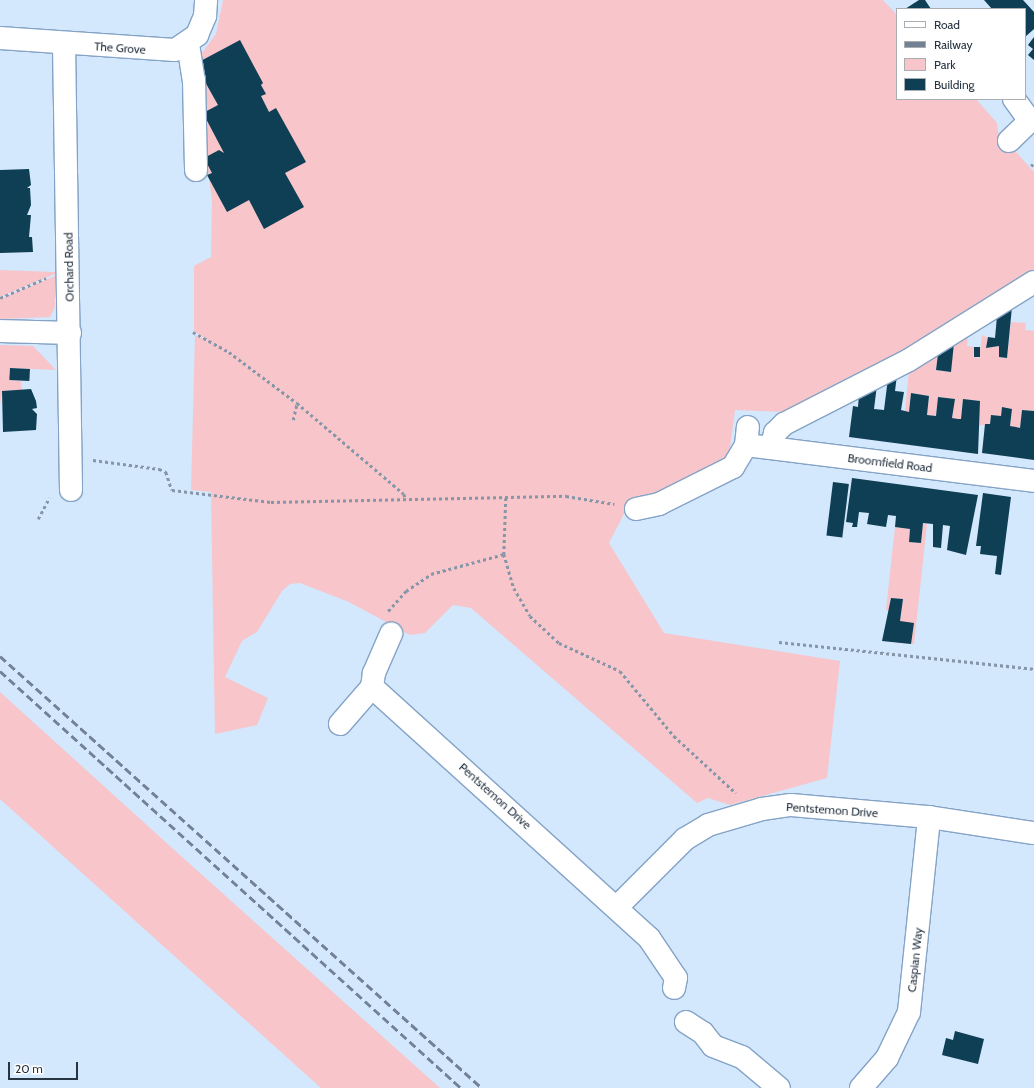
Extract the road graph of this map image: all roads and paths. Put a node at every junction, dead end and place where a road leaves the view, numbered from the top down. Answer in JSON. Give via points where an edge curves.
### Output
{"nodes":[{"id":1,"x":205,"y":10,"type":"edge"},
{"id":2,"x":0,"y":38,"type":"edge"},
{"id":3,"x":64,"y":44,"type":"junction"},
{"id":4,"x":188,"y":44,"type":"junction"},
{"id":5,"x":1024,"y":102,"type":"edge"},
{"id":6,"x":1008,"y":141,"type":"dead end"},
{"id":7,"x":1034,"y":163,"type":"edge"},
{"id":8,"x":1031,"y":166,"type":"dead end"},
{"id":9,"x":196,"y":170,"type":"dead end"},
{"id":10,"x":52,"y":275,"type":"dead end"},
{"id":11,"x":1034,"y":284,"type":"edge"},
{"id":12,"x":0,"y":298,"type":"edge"},
{"id":13,"x":0,"y":331,"type":"edge"},
{"id":14,"x":193,"y":332,"type":"dead end"},
{"id":15,"x":70,"y":333,"type":"junction"},
{"id":16,"x":297,"y":403,"type":"junction"},
{"id":17,"x":292,"y":420,"type":"dead end"},
{"id":18,"x":771,"y":448,"type":"junction"},
{"id":19,"x":90,"y":460,"type":"dead end"},
{"id":20,"x":1034,"y":481,"type":"edge"},
{"id":21,"x":62,"y":491,"type":"joint"},
{"id":22,"x":506,"y":498,"type":"junction"},
{"id":23,"x":406,"y":500,"type":"junction"},
{"id":24,"x":636,"y":509,"type":"joint"},
{"id":25,"x":38,"y":518,"type":"dead end"},
{"id":26,"x":504,"y":554,"type":"junction"},
{"id":27,"x":388,"y":625,"type":"joint"},
{"id":28,"x":779,"y":642,"type":"dead end"},
{"id":29,"x":1034,"y":668,"type":"edge"},
{"id":30,"x":372,"y":686,"type":"junction"},
{"id":31,"x":340,"y":724,"type":"dead end"},
{"id":32,"x":744,"y":813,"type":"junction"},
{"id":33,"x":929,"y":817,"type":"junction"},
{"id":34,"x":1034,"y":833,"type":"edge"},
{"id":35,"x":616,"y":908,"type":"junction"},
{"id":36,"x":674,"y":988,"type":"dead end"},
{"id":37,"x":686,"y":1022,"type":"dead end"},
{"id":38,"x":779,"y":1088,"type":"edge"},
{"id":39,"x":861,"y":1088,"type":"edge"}],
"edges":[{"from":1,"to":4,"type":"street"},
{"from":2,"to":3,"type":"street","name":"The Grove"},
{"from":3,"to":4,"type":"street","name":"The Grove","via":[[164,51]]},
{"from":3,"to":15,"type":"street","name":"Orchard Road"},
{"from":4,"to":9,"type":"street","via":[[194,80]]},
{"from":5,"to":6,"type":"street","via":[[1030,121]]},
{"from":7,"to":8,"type":"path"},
{"from":10,"to":12,"type":"path"},
{"from":11,"to":18,"type":"street","via":[[909,360],[784,424],[775,433]]},
{"from":13,"to":15,"type":"street"},
{"from":14,"to":16,"type":"path","via":[[229,352]]},
{"from":15,"to":21,"type":"street","name":"Orchard Road"},
{"from":16,"to":17,"type":"path"},
{"from":16,"to":23,"type":"path","via":[[398,489]]},
{"from":18,"to":20,"type":"street","name":"Broomfield Road"},
{"from":18,"to":24,"type":"street","name":"Broomfield Road","via":[[747,436],[730,470],[660,504]]},
{"from":19,"to":23,"type":"path","via":[[159,469],[166,472],[172,490],[270,502]]},
{"from":21,"to":25,"type":"path"},
{"from":22,"to":23,"type":"path"},
{"from":22,"to":24,"type":"path","via":[[576,496]]},
{"from":22,"to":26,"type":"path"},
{"from":26,"to":27,"type":"path","via":[[431,574],[406,591]]},
{"from":26,"to":32,"type":"path","via":[[519,599],[543,631],[570,649],[611,665],[625,676],[674,736],[730,785]]},
{"from":27,"to":30,"type":"street"},
{"from":28,"to":29,"type":"path"},
{"from":30,"to":31,"type":"street"},
{"from":30,"to":35,"type":"street","name":"Pentstemon Drive"},
{"from":32,"to":33,"type":"street","name":"Pentstemon Drive","via":[[791,805]]},
{"from":32,"to":35,"type":"street","name":"Pentstemon Drive","via":[[708,825],[685,839]]},
{"from":33,"to":34,"type":"street","name":"Pentstemon Drive"},
{"from":33,"to":39,"type":"street","name":"Caspian Way","via":[[909,1012],[887,1058]]},
{"from":35,"to":36,"type":"street","name":"Pentstemon Drive","via":[[649,938],[677,979]]},
{"from":37,"to":38,"type":"street","via":[[703,1033],[715,1048],[733,1052]]}]}
